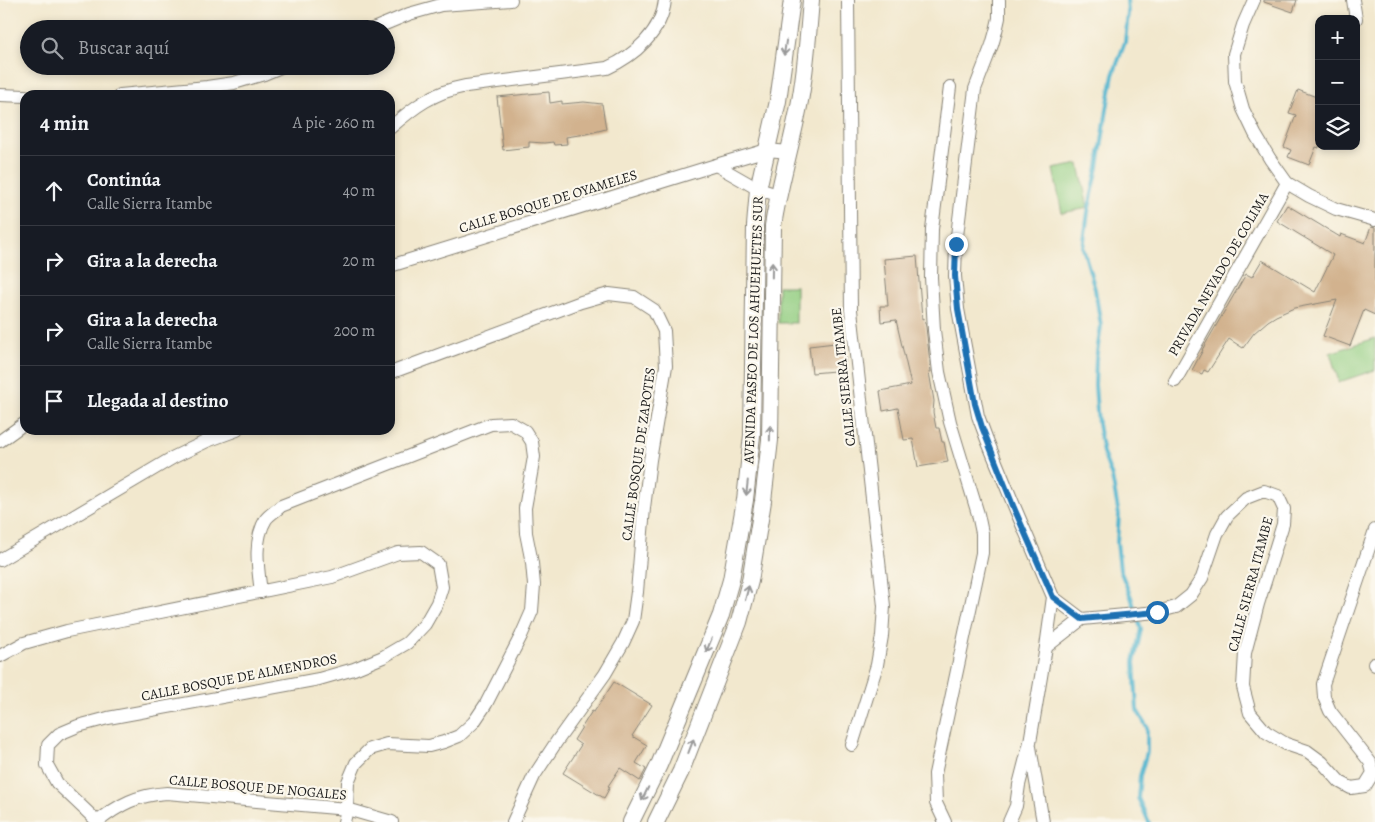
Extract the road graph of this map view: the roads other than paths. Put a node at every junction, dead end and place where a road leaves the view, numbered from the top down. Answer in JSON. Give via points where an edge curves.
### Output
{"nodes":[{"id":1,"x":511,"y":0,"type":"edge"},
{"id":2,"x":665,"y":0,"type":"edge"},
{"id":3,"x":792,"y":0,"type":"edge"},
{"id":4,"x":811,"y":0,"type":"edge"},
{"id":5,"x":848,"y":0,"type":"edge"},
{"id":6,"x":999,"y":0,"type":"edge"},
{"id":7,"x":1254,"y":0,"type":"edge"},
{"id":8,"x":1353,"y":0,"type":"edge"},
{"id":9,"x":1355,"y":15,"type":"edge"},
{"id":10,"x":395,"y":20,"type":"edge"},
{"id":11,"x":261,"y":75,"type":"edge"},
{"id":12,"x":950,"y":87,"type":"dead end"},
{"id":13,"x":174,"y":90,"type":"edge"},
{"id":14,"x":0,"y":95,"type":"edge"},
{"id":15,"x":20,"y":96,"type":"edge"},
{"id":16,"x":395,"y":124,"type":"edge"},
{"id":17,"x":767,"y":150,"type":"junction"},
{"id":18,"x":789,"y":152,"type":"junction"},
{"id":19,"x":716,"y":165,"type":"junction"},
{"id":20,"x":1287,"y":183,"type":"junction"},
{"id":21,"x":758,"y":189,"type":"junction"},
{"id":22,"x":778,"y":195,"type":"junction"},
{"id":23,"x":1375,"y":220,"type":"edge"},
{"id":24,"x":395,"y":264,"type":"edge"},
{"id":25,"x":395,"y":371,"type":"edge"},
{"id":26,"x":1175,"y":381,"type":"dead end"},
{"id":27,"x":20,"y":427,"type":"edge"},
{"id":28,"x":224,"y":435,"type":"edge"},
{"id":29,"x":0,"y":441,"type":"edge"},
{"id":30,"x":1375,"y":530,"type":"edge"},
{"id":31,"x":0,"y":560,"type":"edge"},
{"id":32,"x":261,"y":592,"type":"junction"},
{"id":33,"x":1053,"y":597,"type":"junction"},
{"id":34,"x":1082,"y":619,"type":"junction"},
{"id":35,"x":1046,"y":647,"type":"junction"},
{"id":36,"x":0,"y":656,"type":"edge"},
{"id":37,"x":1030,"y":742,"type":"junction"},
{"id":38,"x":852,"y":745,"type":"dead end"},
{"id":39,"x":347,"y":809,"type":"junction"},
{"id":40,"x":97,"y":822,"type":"edge"},
{"id":41,"x":344,"y":822,"type":"edge"},
{"id":42,"x":392,"y":822,"type":"edge"},
{"id":43,"x":513,"y":822,"type":"edge"},
{"id":44,"x":631,"y":822,"type":"edge"},
{"id":45,"x":656,"y":822,"type":"edge"},
{"id":46,"x":945,"y":822,"type":"edge"},
{"id":47,"x":1009,"y":822,"type":"edge"},
{"id":48,"x":1043,"y":822,"type":"edge"}],
"edges":[{"from":1,"to":10,"type":"street","via":[[442,5]]},
{"from":2,"to":16,"type":"street","via":[[661,16],[650,34],[636,51],[618,63],[607,68],[456,88],[426,100]]},
{"from":3,"to":17,"type":"street","name":"AVENIDA PASEO DE LOS AHUEHUETES SUR","one_way":true,"via":[[778,101]]},
{"from":4,"to":18,"type":"street","name":"AVENIDA PASEO DE LOS AHUEHUETES SUR","via":[[799,105]]},
{"from":5,"to":38,"type":"street","name":"CALLE SIERRA ITAMBE","via":[[851,310],[884,606],[877,665]]},
{"from":6,"to":33,"type":"street","via":[[996,31],[975,89],[956,244],[956,292],[975,404],[982,427]]},
{"from":7,"to":20,"type":"street","via":[[1234,54],[1235,81],[1255,134]]},
{"from":8,"to":9,"type":"street"},
{"from":11,"to":13,"type":"street","via":[[234,83]]},
{"from":12,"to":46,"type":"street","via":[[932,230],[934,330],[938,372],[978,514],[982,553],[935,774],[936,802]]},
{"from":14,"to":15,"type":"street"},
{"from":17,"to":18,"type":"street"},
{"from":17,"to":19,"type":"street","name":"CALLE BOSQUE DE OYAMELES"},
{"from":17,"to":21,"type":"street","name":"AVENIDA PASEO DE LOS AHUEHUETES SUR"},
{"from":18,"to":22,"type":"street","name":"AVENIDA PASEO DE LOS AHUEHUETES SUR"},
{"from":19,"to":21,"type":"street"},
{"from":19,"to":24,"type":"street","name":"CALLE BOSQUE DE OYAMELES"},
{"from":20,"to":23,"type":"street","via":[[1336,208]]},
{"from":20,"to":26,"type":"street","name":"PRIVADA NEVADO DE COLIMA"},
{"from":21,"to":22,"type":"street"},
{"from":21,"to":44,"type":"street","name":"AVENIDA PASEO DE LOS AHUEHUETES SUR","one_way":true,"via":[[752,435],[731,580],[721,615],[659,766]]},
{"from":45,"to":22,"type":"street","name":"AVENIDA PASEO DE LOS AHUEHUETES SUR","one_way":true,"via":[[680,772],[736,631],[750,581],[770,440],[772,226]]},
{"from":25,"to":43,"type":"street","name":"CALLE BOSQUE DE ZAPOTES","via":[[608,294],[634,297],[654,310],[664,331],[666,366],[645,499],[633,621],[606,674],[534,776]]},
{"from":27,"to":29,"type":"street"},
{"from":28,"to":31,"type":"street","via":[[174,457]]},
{"from":30,"to":34,"type":"street","name":"CALLE SIERRA ITAMBE","via":[[1323,684],[1330,711],[1370,762],[1373,773],[1365,786],[1351,788],[1340,782],[1307,751],[1266,732],[1250,713],[1243,686],[1245,653],[1283,524],[1284,509],[1278,496],[1264,491],[1246,498],[1227,516],[1217,534],[1202,578],[1191,595],[1176,607],[1151,613]]},
{"from":32,"to":36,"type":"street","name":"CALLE BOSQUE DE ALMENDROS","via":[[67,632],[24,643]]},
{"from":32,"to":39,"type":"street","via":[[257,562],[259,536],[267,518],[281,506],[492,424],[511,423],[525,431],[532,442],[534,457],[524,508],[534,585],[532,611],[522,636],[474,722],[459,736],[429,746],[388,744],[370,749],[356,763],[348,782]]},
{"from":32,"to":40,"type":"street","name":"CALLE BOSQUE DE ALMENDROS","via":[[332,576],[398,553],[421,552],[438,564],[442,587],[437,603],[424,624],[407,643],[354,669],[319,679],[108,718],[59,734],[48,745],[47,765],[57,783]]},
{"from":33,"to":34,"type":"street"},
{"from":33,"to":35,"type":"street"},
{"from":34,"to":35,"type":"street"},
{"from":35,"to":37,"type":"street"},
{"from":37,"to":47,"type":"street","via":[[1016,806]]},
{"from":37,"to":48,"type":"street"},
{"from":39,"to":40,"type":"street","name":"CALLE BOSQUE DE NOGALES","via":[[167,793],[149,794],[126,802]]},
{"from":39,"to":41,"type":"street"},
{"from":39,"to":42,"type":"street","name":"CALLE BOSQUE DE NOGALES"}]}
